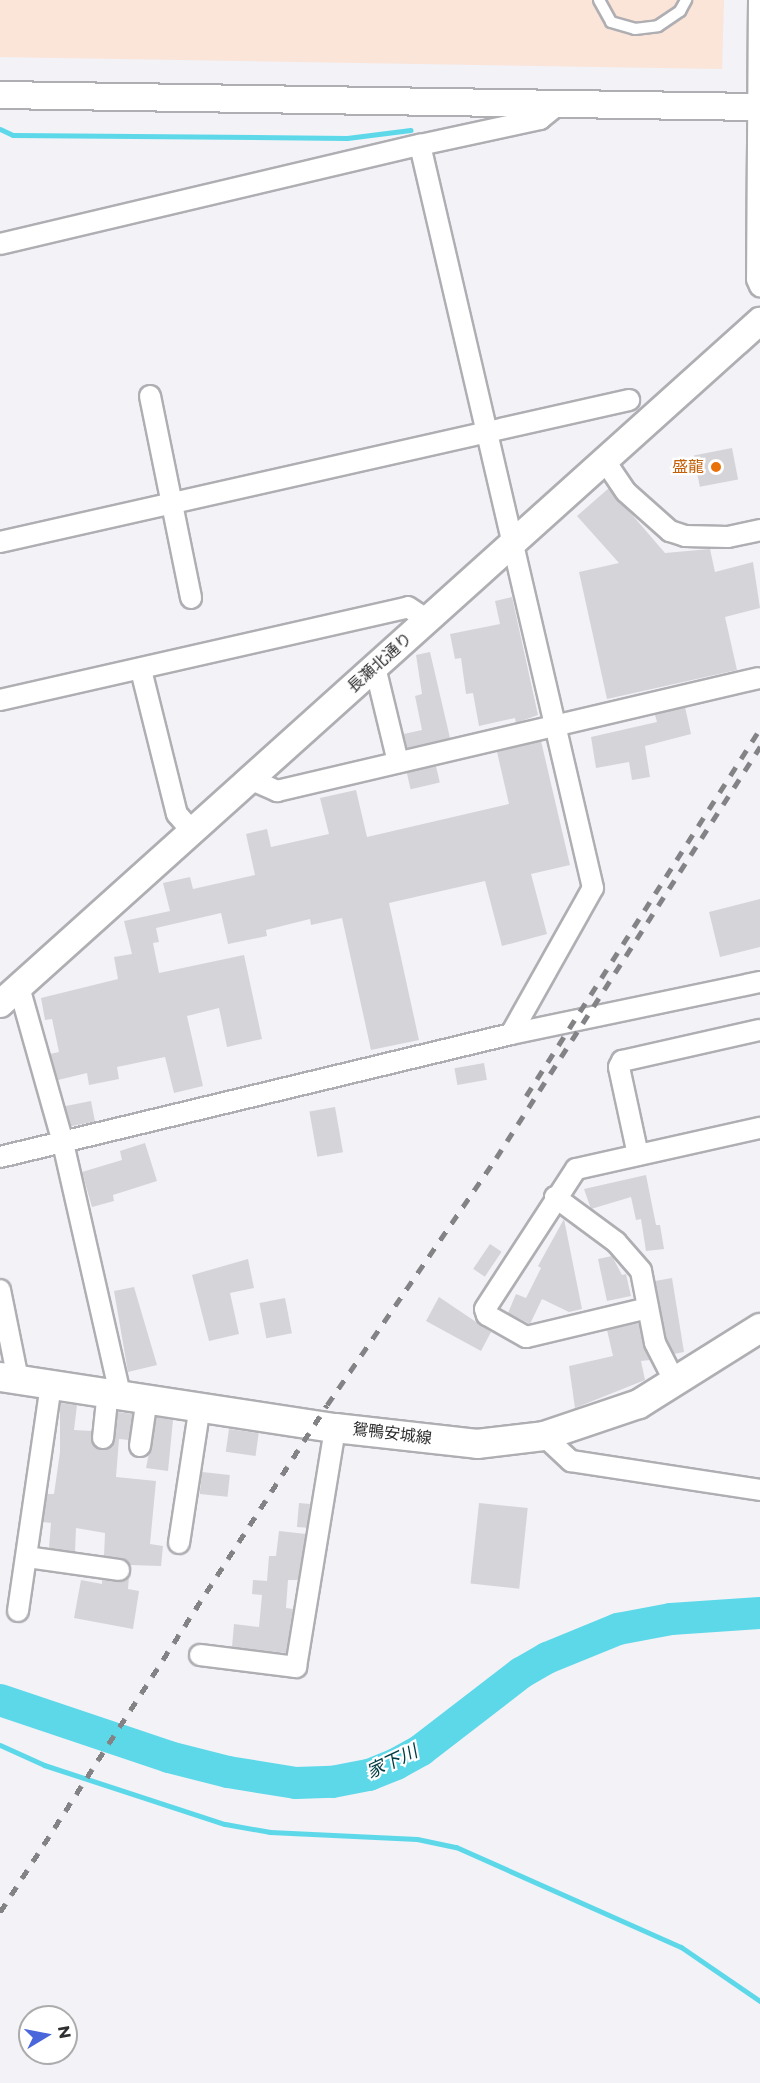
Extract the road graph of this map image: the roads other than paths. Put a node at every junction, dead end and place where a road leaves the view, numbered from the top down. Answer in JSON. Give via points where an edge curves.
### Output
{"nodes":[{"id":1,"x":599,"y":0,"type":"edge"},
{"id":2,"x":686,"y":0,"type":"edge"},
{"id":3,"x":759,"y":0,"type":"edge"},
{"id":4,"x":759,"y":65,"type":"edge"},
{"id":5,"x":0,"y":95,"type":"edge"},
{"id":6,"x":557,"y":105,"type":"junction"},
{"id":7,"x":756,"y":107,"type":"junction"},
{"id":8,"x":420,"y":145,"type":"junction"},
{"id":9,"x":0,"y":244,"type":"edge"},
{"id":10,"x":760,"y":286,"type":"edge"},
{"id":11,"x":760,"y":321,"type":"edge"},
{"id":12,"x":150,"y":396,"type":"dead end"},
{"id":13,"x":629,"y":400,"type":"dead end"},
{"id":14,"x":489,"y":429,"type":"junction"},
{"id":15,"x":605,"y":461,"type":"junction"},
{"id":16,"x":170,"y":503,"type":"junction"},
{"id":17,"x":760,"y":530,"type":"edge"},
{"id":18,"x":0,"y":542,"type":"edge"},
{"id":19,"x":513,"y":545,"type":"junction"},
{"id":20,"x":191,"y":598,"type":"dead end"},
{"id":21,"x":427,"y":620,"type":"junction"},
{"id":22,"x":375,"y":667,"type":"junction"},
{"id":23,"x":141,"y":670,"type":"junction"},
{"id":24,"x":758,"y":678,"type":"dead end"},
{"id":25,"x":0,"y":700,"type":"edge"},
{"id":26,"x":558,"y":726,"type":"junction"},
{"id":27,"x":398,"y":762,"type":"junction"},
{"id":28,"x":250,"y":779,"type":"junction"},
{"id":29,"x":191,"y":830,"type":"junction"},
{"id":30,"x":760,"y":982,"type":"edge"},
{"id":31,"x":19,"y":987,"type":"junction"},
{"id":32,"x":0,"y":1004,"type":"edge"},
{"id":33,"x":760,"y":1030,"type":"edge"},
{"id":34,"x":511,"y":1034,"type":"junction"},
{"id":35,"x":760,"y":1128,"type":"edge"},
{"id":36,"x":63,"y":1143,"type":"junction"},
{"id":37,"x":638,"y":1155,"type":"junction"},
{"id":38,"x":0,"y":1157,"type":"edge"},
{"id":39,"x":555,"y":1197,"type":"junction"},
{"id":40,"x":0,"y":1290,"type":"edge"},
{"id":41,"x":648,"y":1308,"type":"junction"},
{"id":42,"x":760,"y":1328,"type":"edge"},
{"id":43,"x":9,"y":1378,"type":"edge"},
{"id":44,"x":51,"y":1384,"type":"junction"},
{"id":45,"x":676,"y":1384,"type":"junction"},
{"id":46,"x":125,"y":1394,"type":"junction"},
{"id":47,"x":200,"y":1405,"type":"junction"},
{"id":48,"x":335,"y":1428,"type":"junction"},
{"id":49,"x":544,"y":1436,"type":"junction"},
{"id":50,"x":103,"y":1438,"type":"dead end"},
{"id":51,"x":140,"y":1446,"type":"dead end"},
{"id":52,"x":760,"y":1490,"type":"edge"},
{"id":53,"x":179,"y":1543,"type":"dead end"},
{"id":54,"x":27,"y":1557,"type":"junction"},
{"id":55,"x":119,"y":1570,"type":"dead end"},
{"id":56,"x":18,"y":1611,"type":"dead end"},
{"id":57,"x":200,"y":1655,"type":"dead end"}],
"edges":[{"from":1,"to":2,"type":"lane","via":[[611,22],[635,29],[658,26],[680,11]]},
{"from":3,"to":4,"type":"street"},
{"from":4,"to":7,"type":"street"},
{"from":5,"to":6,"type":"street"},
{"from":6,"to":7,"type":"street"},
{"from":6,"to":8,"type":"street","via":[[540,119]]},
{"from":7,"to":10,"type":"street"},
{"from":8,"to":9,"type":"street"},
{"from":8,"to":14,"type":"street"},
{"from":11,"to":15,"type":"street","name":"長瀬北通り"},
{"from":12,"to":16,"type":"street"},
{"from":13,"to":14,"type":"street"},
{"from":14,"to":16,"type":"street"},
{"from":14,"to":19,"type":"street"},
{"from":15,"to":17,"type":"street","via":[[626,492],[670,531],[684,536],[728,537]]},
{"from":15,"to":19,"type":"street","name":"長瀬北通り"},
{"from":16,"to":18,"type":"street"},
{"from":16,"to":20,"type":"street"},
{"from":19,"to":21,"type":"street","name":"長瀬北通り"},
{"from":19,"to":26,"type":"street"},
{"from":21,"to":22,"type":"street","name":"長瀬北通り"},
{"from":21,"to":23,"type":"street","via":[[408,608]]},
{"from":22,"to":27,"type":"street"},
{"from":22,"to":28,"type":"street","name":"長瀬北通り"},
{"from":23,"to":25,"type":"street"},
{"from":23,"to":29,"type":"street","via":[[177,814]]},
{"from":24,"to":26,"type":"street"},
{"from":26,"to":27,"type":"street"},
{"from":26,"to":34,"type":"street","via":[[593,888]]},
{"from":27,"to":28,"type":"street","via":[[277,791]]},
{"from":28,"to":29,"type":"street","name":"長瀬北通り"},
{"from":29,"to":31,"type":"street","name":"長瀬北通り"},
{"from":30,"to":34,"type":"street"},
{"from":31,"to":32,"type":"street","name":"長瀬北通り"},
{"from":31,"to":36,"type":"street"},
{"from":33,"to":37,"type":"street","via":[[622,1061],[619,1067]]},
{"from":34,"to":36,"type":"street"},
{"from":35,"to":37,"type":"street"},
{"from":36,"to":38,"type":"street"},
{"from":36,"to":46,"type":"street"},
{"from":37,"to":39,"type":"street","via":[[576,1169]]},
{"from":39,"to":41,"type":"street","via":[[616,1242],[628,1256],[640,1271]]},
{"from":39,"to":41,"type":"street","via":[[489,1302],[487,1315],[526,1336]]},
{"from":40,"to":43,"type":"street"},
{"from":41,"to":45,"type":"street","via":[[655,1343]]},
{"from":42,"to":45,"type":"main road","name":"鴛鴨安城線"},
{"from":43,"to":44,"type":"main road","name":"鴛鴨安城線"},
{"from":44,"to":46,"type":"main road","name":"鴛鴨安城線"},
{"from":44,"to":54,"type":"street"},
{"from":45,"to":49,"type":"main road","name":"鴛鴨安城線","via":[[602,1420]]},
{"from":46,"to":47,"type":"main road","name":"鴛鴨安城線"},
{"from":46,"to":50,"type":"street"},
{"from":46,"to":51,"type":"street"},
{"from":47,"to":48,"type":"main road","name":"鴛鴨安城線"},
{"from":47,"to":53,"type":"street"},
{"from":48,"to":49,"type":"main road","name":"鴛鴨安城線","via":[[477,1444]]},
{"from":48,"to":57,"type":"street","via":[[296,1666]]},
{"from":49,"to":52,"type":"street","via":[[571,1461]]},
{"from":54,"to":55,"type":"street"},
{"from":54,"to":56,"type":"street"}]}
